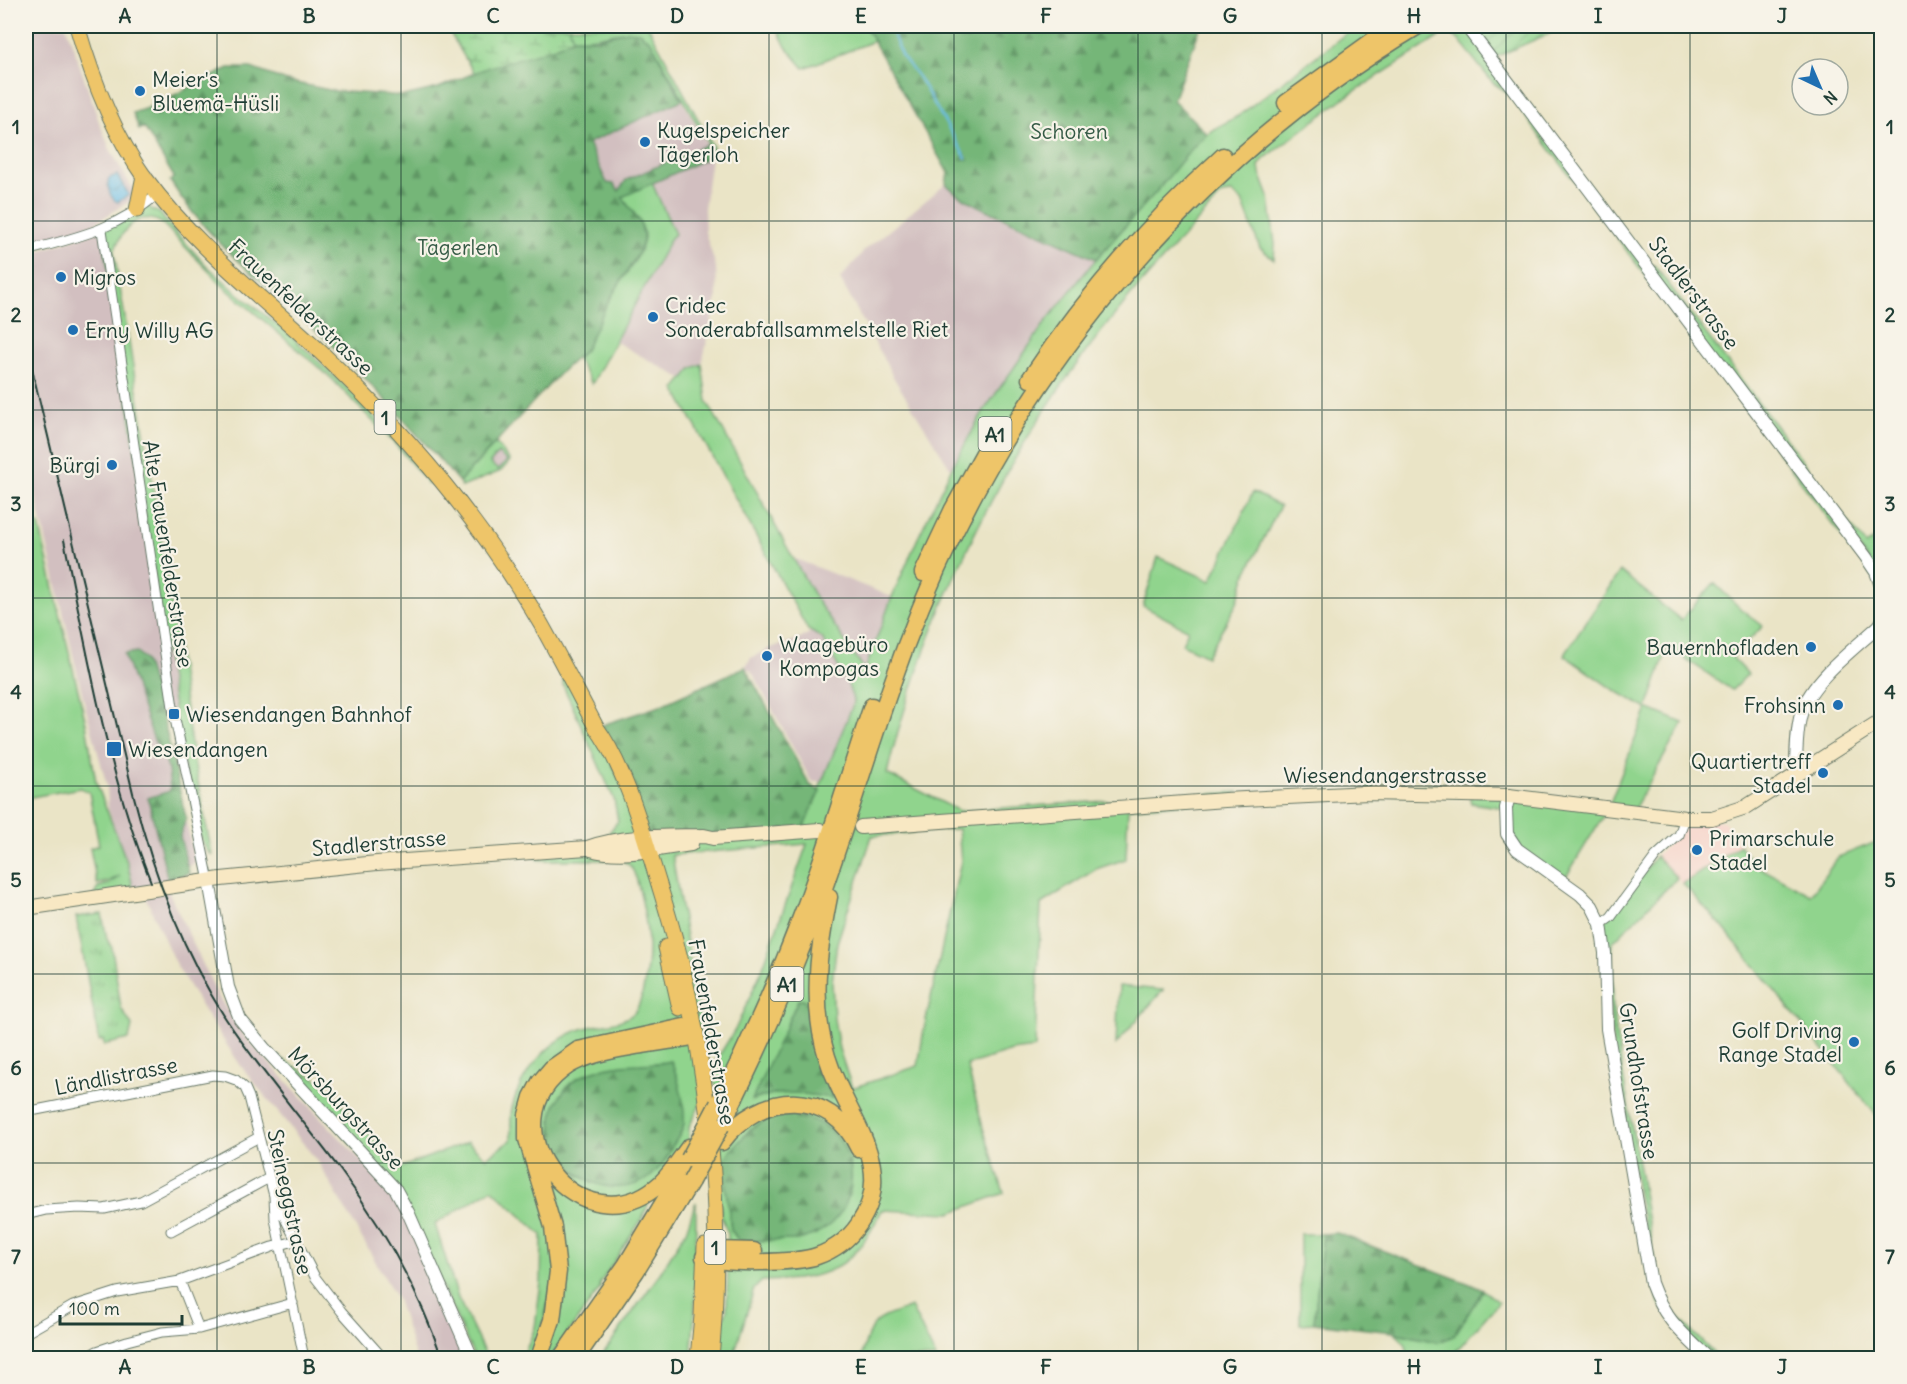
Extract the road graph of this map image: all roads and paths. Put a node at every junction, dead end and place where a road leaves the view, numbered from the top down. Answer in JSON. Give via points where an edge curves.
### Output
{"nodes":[{"id":1,"x":77,"y":26,"type":"edge"},
{"id":2,"x":1396,"y":26,"type":"edge"},
{"id":3,"x":1418,"y":26,"type":"edge"},
{"id":4,"x":1466,"y":26,"type":"edge"},
{"id":5,"x":144,"y":176,"type":"junction"},
{"id":6,"x":158,"y":194,"type":"junction"},
{"id":7,"x":137,"y":210,"type":"junction"},
{"id":8,"x":102,"y":230,"type":"junction"},
{"id":9,"x":26,"y":251,"type":"edge"},
{"id":10,"x":1881,"y":589,"type":"edge"},
{"id":11,"x":1881,"y":626,"type":"edge"},
{"id":12,"x":1880,"y":723,"type":"edge"},
{"id":13,"x":1796,"y":775,"type":"junction"},
{"id":14,"x":1509,"y":796,"type":"junction"},
{"id":15,"x":1685,"y":818,"type":"junction"},
{"id":16,"x":861,"y":828,"type":"dead end"},
{"id":17,"x":820,"y":831,"type":"dead end"},
{"id":18,"x":842,"y":838,"type":"junction"},
{"id":19,"x":642,"y":844,"type":"junction"},
{"id":20,"x":208,"y":881,"type":"junction"},
{"id":21,"x":26,"y":908,"type":"edge"},
{"id":22,"x":1602,"y":924,"type":"junction"},
{"id":23,"x":689,"y":1032,"type":"junction"},
{"id":24,"x":213,"y":1075,"type":"joint"},
{"id":25,"x":26,"y":1112,"type":"edge"},
{"id":26,"x":722,"y":1134,"type":"junction"},
{"id":27,"x":259,"y":1137,"type":"junction"},
{"id":28,"x":689,"y":1153,"type":"junction"},
{"id":29,"x":269,"y":1178,"type":"junction"},
{"id":30,"x":274,"y":1196,"type":"junction"},
{"id":31,"x":26,"y":1215,"type":"edge"},
{"id":32,"x":171,"y":1231,"type":"dead end"},
{"id":33,"x":295,"y":1241,"type":"junction"},
{"id":34,"x":280,"y":1244,"type":"junction"},
{"id":35,"x":711,"y":1256,"type":"junction"},
{"id":36,"x":180,"y":1281,"type":"junction"},
{"id":37,"x":293,"y":1303,"type":"junction"},
{"id":38,"x":199,"y":1329,"type":"junction"},
{"id":39,"x":26,"y":1334,"type":"edge"},
{"id":40,"x":84,"y":1359,"type":"edge"},
{"id":41,"x":304,"y":1359,"type":"edge"},
{"id":42,"x":383,"y":1359,"type":"edge"},
{"id":43,"x":472,"y":1359,"type":"edge"},
{"id":44,"x":539,"y":1359,"type":"edge"},
{"id":45,"x":561,"y":1359,"type":"edge"},
{"id":46,"x":576,"y":1359,"type":"edge"},
{"id":47,"x":698,"y":1359,"type":"edge"},
{"id":48,"x":711,"y":1359,"type":"edge"},
{"id":49,"x":1707,"y":1359,"type":"edge"}],
"edges":[{"from":1,"to":5,"type":"main road","name":"Frauenfelderstrasse","number":"1","via":[[111,117]]},
{"from":2,"to":28,"type":"highway","number":"A1","bridge":true,"via":[[1288,101],[1190,187],[1099,286],[1049,350],[1008,412],[953,509],[915,591],[771,991],[718,1104]]},
{"from":3,"to":18,"type":"highway","number":"A1","via":[[1304,103],[1218,176],[1141,255],[1057,360],[997,453],[942,559],[906,645]]},
{"from":4,"to":10,"type":"street","name":"Stadlerstrasse","via":[[1866,557]]},
{"from":5,"to":6,"type":"main road","name":"Frauenfelderstrasse","number":"1"},
{"from":5,"to":7,"type":"main road"},
{"from":6,"to":7,"type":"street"},
{"from":6,"to":19,"type":"main road","name":"Frauenfelderstrasse","number":"1","via":[[219,261],[358,388],[411,444],[488,543],[540,622],[596,727],[598,745]]},
{"from":7,"to":8,"type":"street"},
{"from":8,"to":9,"type":"street"},
{"from":8,"to":20,"type":"street","name":"Alte Frauenfelderstrasse","via":[[174,714]]},
{"from":11,"to":13,"type":"street","via":[[1828,674],[1805,703]]},
{"from":12,"to":13,"type":"main road","name":"Wiesendangerstrasse"},
{"from":13,"to":15,"type":"main road","name":"Wiesendangerstrasse","via":[[1735,812],[1712,818]]},
{"from":14,"to":15,"type":"main road","name":"Wiesendangerstrasse"},
{"from":14,"to":16,"type":"main road","name":"Wiesendangerstrasse","via":[[1303,795]]},
{"from":14,"to":22,"type":"street","name":"Grundhofstrasse","via":[[1507,834],[1517,849],[1580,894]]},
{"from":15,"to":22,"type":"street","via":[[1679,835],[1656,856]]},
{"from":17,"to":19,"type":"main road"},
{"from":18,"to":26,"type":"highway","number":"A1","via":[[806,938]]},
{"from":18,"to":35,"type":"highway","via":[[820,946],[817,999],[829,1062],[871,1158],[873,1182],[869,1204],[849,1236],[818,1256],[797,1260]]},
{"from":19,"to":20,"type":"main road","name":"Stadlerstrasse","via":[[601,843],[587,848],[377,863]]},
{"from":19,"to":23,"type":"main road","name":"Frauenfelderstrasse","number":"1","via":[[684,973]]},
{"from":20,"to":21,"type":"main road","name":"Stadlerstrasse"},
{"from":20,"to":43,"type":"street","name":"Mörsburgstrasse","via":[[228,987],[240,1019],[396,1190]]},
{"from":22,"to":49,"type":"street","name":"Grundhofstrasse","via":[[1607,1029],[1651,1283],[1665,1314]]},
{"from":23,"to":28,"type":"highway","via":[[574,1062],[547,1087],[535,1125],[540,1155],[553,1176],[575,1193],[600,1202],[625,1201],[649,1191]]},
{"from":23,"to":35,"type":"main road","name":"Frauenfelderstrasse","number":"1","via":[[709,1136]]},
{"from":23,"to":44,"type":"highway","via":[[578,1050],[552,1068],[532,1097],[527,1139],[550,1215],[558,1281],[554,1311]]},
{"from":24,"to":25,"type":"street","name":"Ländlistrasse"},
{"from":24,"to":27,"type":"street","name":"Steineggstrasse","via":[[229,1077],[245,1088]]},
{"from":26,"to":35,"type":"highway","via":[[761,1109],[785,1103],[808,1105],[830,1114],[850,1133],[863,1161],[864,1184],[851,1220],[823,1245],[796,1251]]},
{"from":26,"to":46,"type":"highway","number":"A1","bridge":true},
{"from":27,"to":29,"type":"street","name":"Steineggstrasse"},
{"from":27,"to":31,"type":"street","via":[[141,1201],[104,1209],[46,1210]]},
{"from":28,"to":45,"type":"highway","number":"A1","via":[[638,1247]]},
{"from":29,"to":30,"type":"street","name":"Steineggstrasse"},
{"from":29,"to":32,"type":"street"},
{"from":30,"to":33,"type":"street"},
{"from":30,"to":34,"type":"street","name":"Steineggstrasse"},
{"from":33,"to":34,"type":"street"},
{"from":33,"to":42,"type":"street","via":[[326,1292]]},
{"from":34,"to":36,"type":"street"},
{"from":34,"to":37,"type":"street","name":"Steineggstrasse"},
{"from":35,"to":47,"type":"main road","name":"Frauenfelderstrasse","number":"1"},
{"from":35,"to":48,"type":"main road","name":"Frauenfelderstrasse","number":"1"},
{"from":36,"to":38,"type":"street"},
{"from":36,"to":39,"type":"street","via":[[117,1292],[72,1306]]},
{"from":37,"to":38,"type":"street"},
{"from":37,"to":41,"type":"street","name":"Steineggstrasse"},
{"from":38,"to":40,"type":"street","via":[[162,1332],[97,1351]]}]}
